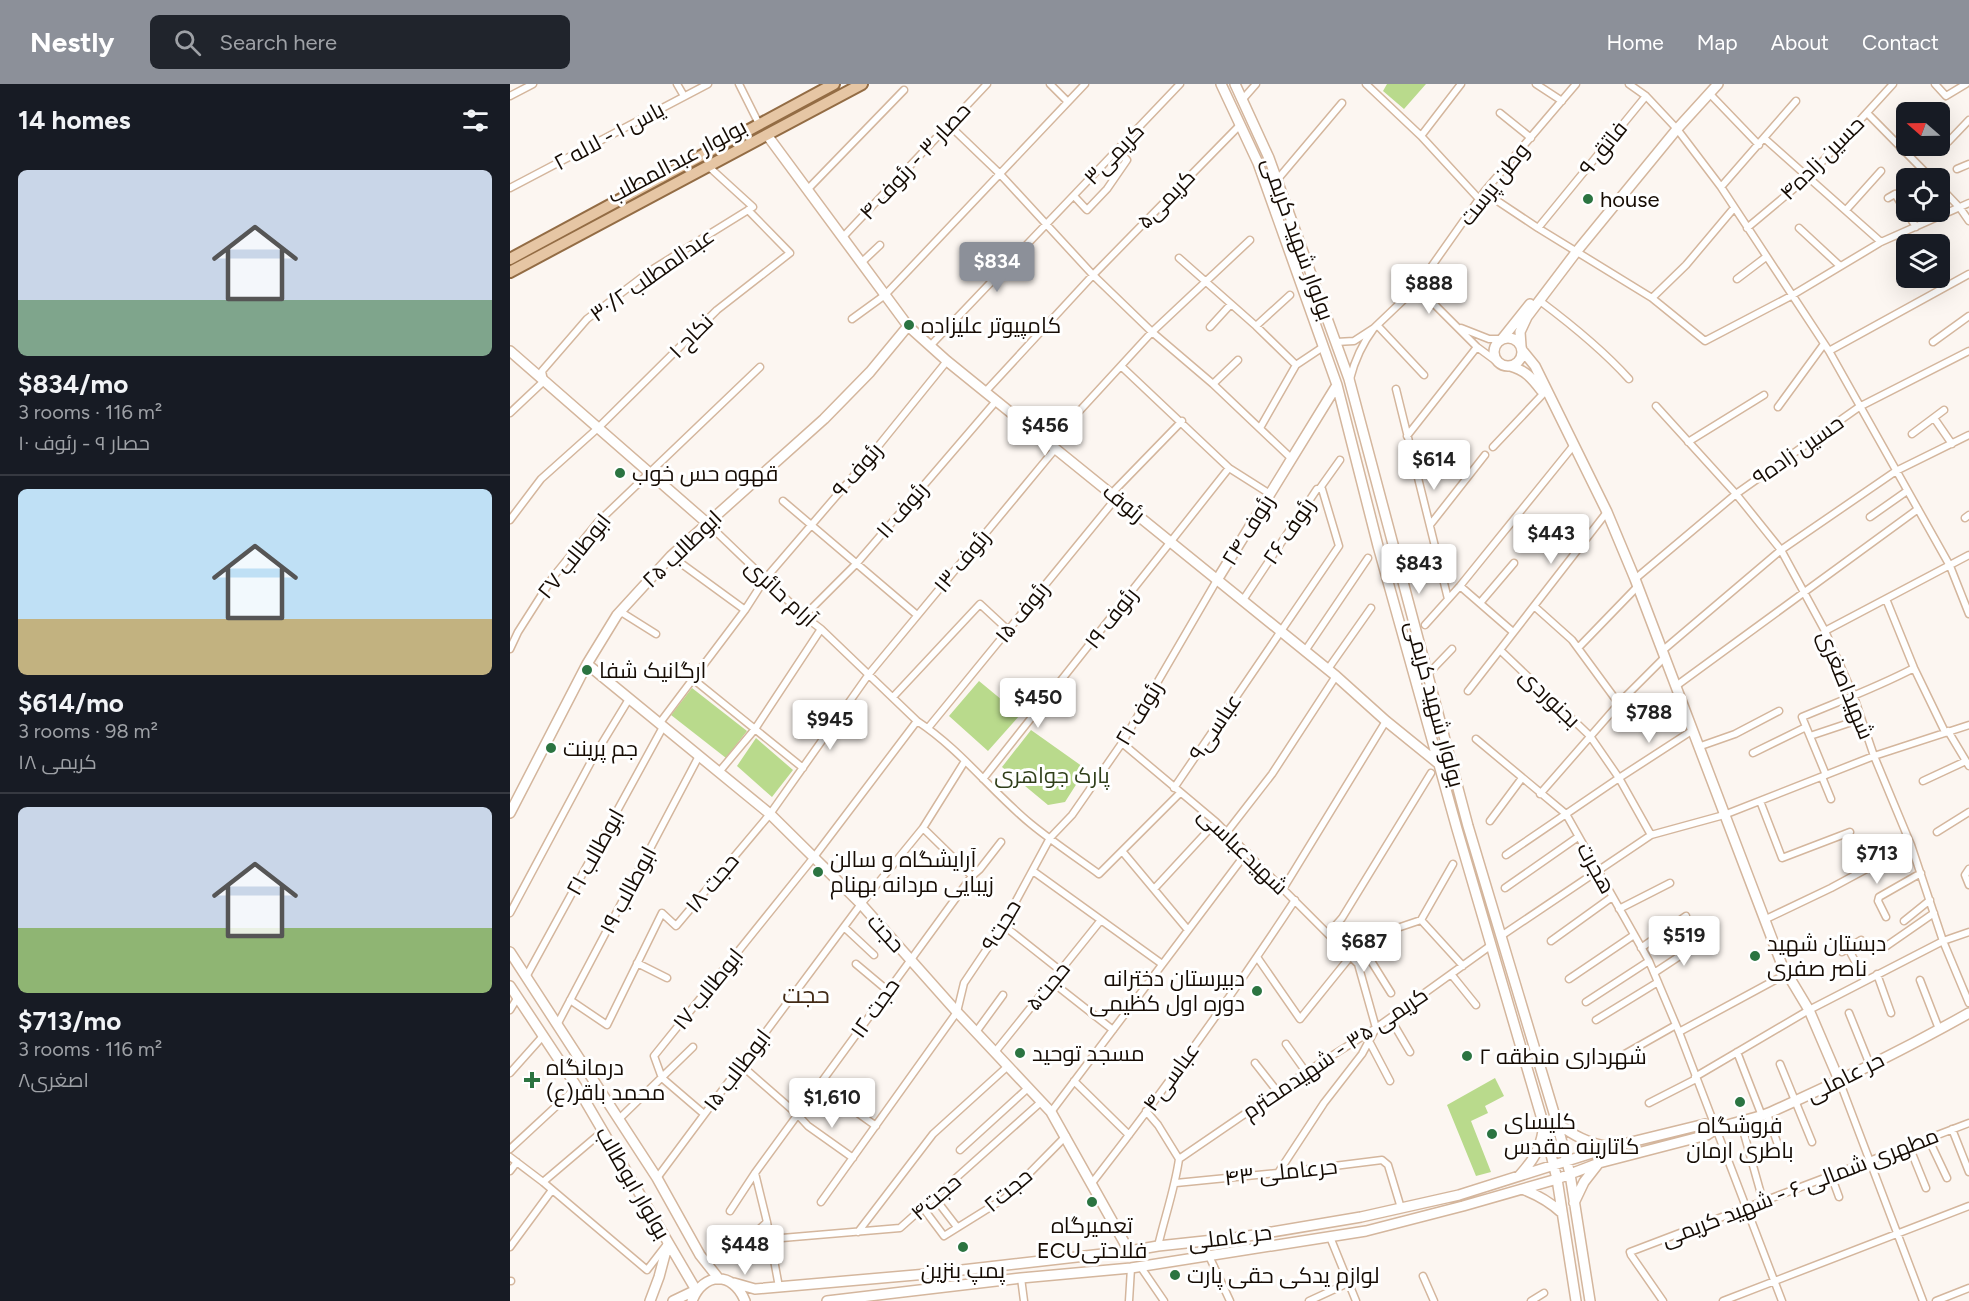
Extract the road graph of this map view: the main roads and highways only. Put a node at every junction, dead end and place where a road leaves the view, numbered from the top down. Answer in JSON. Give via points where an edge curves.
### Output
{"nodes":[{"id":1,"x":834,"y":84,"type":"edge"},
{"id":2,"x":862,"y":84,"type":"edge"},
{"id":3,"x":1221,"y":84,"type":"edge"},
{"id":4,"x":1235,"y":84,"type":"edge"},
{"id":5,"x":1718,"y":84,"type":"edge"},
{"id":6,"x":767,"y":135,"type":"junction"},
{"id":7,"x":1577,"y":251,"type":"junction"},
{"id":8,"x":510,"y":259,"type":"edge"},
{"id":9,"x":510,"y":272,"type":"edge"},
{"id":10,"x":908,"y":326,"type":"junction"},
{"id":11,"x":1502,"y":339,"type":"junction"},
{"id":12,"x":1521,"y":348,"type":"junction"},
{"id":13,"x":510,"y":351,"type":"edge"},
{"id":14,"x":1510,"y":366,"type":"junction"},
{"id":15,"x":1337,"y":385,"type":"junction"},
{"id":16,"x":1561,"y":423,"type":"junction"},
{"id":17,"x":707,"y":523,"type":"junction"},
{"id":18,"x":1217,"y":580,"type":"junction"},
{"id":19,"x":586,"y":664,"type":"junction"},
{"id":20,"x":1439,"y":764,"type":"junction"},
{"id":21,"x":510,"y":813,"type":"edge"},
{"id":22,"x":1468,"y":826,"type":"junction"},
{"id":23,"x":1457,"y":829,"type":"junction"},
{"id":24,"x":510,"y":952,"type":"edge"},
{"id":25,"x":510,"y":986,"type":"edge"},
{"id":26,"x":1969,"y":1013,"type":"edge"},
{"id":27,"x":583,"y":1064,"type":"junction"},
{"id":28,"x":568,"y":1073,"type":"junction"},
{"id":29,"x":1839,"y":1080,"type":"junction"},
{"id":30,"x":1557,"y":1123,"type":"junction"},
{"id":31,"x":1544,"y":1126,"type":"junction"},
{"id":32,"x":1715,"y":1129,"type":"junction"},
{"id":33,"x":1611,"y":1147,"type":"junction"},
{"id":34,"x":1567,"y":1161,"type":"junction"},
{"id":35,"x":1599,"y":1164,"type":"junction"},
{"id":36,"x":1554,"y":1165,"type":"junction"},
{"id":37,"x":1570,"y":1174,"type":"junction"},
{"id":38,"x":1518,"y":1176,"type":"junction"},
{"id":39,"x":1557,"y":1179,"type":"junction"},
{"id":40,"x":1522,"y":1189,"type":"junction"},
{"id":41,"x":1574,"y":1203,"type":"junction"},
{"id":42,"x":1562,"y":1214,"type":"junction"},
{"id":43,"x":668,"y":1243,"type":"junction"},
{"id":44,"x":1129,"y":1251,"type":"junction"},
{"id":45,"x":719,"y":1279,"type":"junction"},
{"id":46,"x":734,"y":1283,"type":"junction"},
{"id":47,"x":696,"y":1290,"type":"junction"},
{"id":48,"x":904,"y":1297,"type":"edge"},
{"id":49,"x":650,"y":1301,"type":"edge"},
{"id":50,"x":673,"y":1301,"type":"edge"},
{"id":51,"x":692,"y":1301,"type":"edge"},
{"id":52,"x":745,"y":1301,"type":"edge"},
{"id":53,"x":827,"y":1301,"type":"edge"},
{"id":54,"x":1576,"y":1301,"type":"edge"},
{"id":55,"x":1590,"y":1301,"type":"edge"}],
"edges":[{"from":1,"to":8,"type":"main road","name":"بولوار عبدالمطلب"},
{"from":2,"to":6,"type":"main road","name":"بولوار عبدالمطلب"},
{"from":3,"to":15,"type":"main road","name":"بولوار شهید کریمی","via":[[1258,163]]},
{"from":4,"to":22,"type":"main road","name":"بولوار شهید کریمی","via":[[1277,180],[1349,379]]},
{"from":5,"to":7,"type":"main road"},
{"from":6,"to":9,"type":"main road","name":"بولوار عبدالمطلب"},
{"from":6,"to":10,"type":"main road","name":"رئوف"},
{"from":7,"to":11,"type":"main road"},
{"from":7,"to":12,"type":"main road","via":[[1522,325]]},
{"from":10,"to":17,"type":"main road","name":"ابوطالب ۲۵","via":[[824,419]]},
{"from":10,"to":18,"type":"main road","name":"رئوف"},
{"from":11,"to":12,"type":"main road","via":[[1513,339]]},
{"from":11,"to":14,"type":"main road","via":[[1493,354],[1496,361]]},
{"from":12,"to":14,"type":"main road","via":[[1519,361]]},
{"from":12,"to":16,"type":"main road","via":[[1535,366]]},
{"from":13,"to":17,"type":"main road","name":"آرام حائری"},
{"from":14,"to":16,"type":"main road","via":[[1530,376]]},
{"from":15,"to":18,"type":"main road","name":"رئوف ۲۴"},
{"from":15,"to":20,"type":"main road","name":"بولوار شهید کریمی"},
{"from":16,"to":29,"type":"main road","via":[[1607,512],[1782,965],[1809,1010]]},
{"from":17,"to":19,"type":"main road","name":"ابوطالب ۲۵","via":[[621,612]]},
{"from":18,"to":20,"type":"main road","name":"رئوف"},
{"from":19,"to":21,"type":"main road","name":"ابوطالب ۲۵"},
{"from":19,"to":44,"type":"main road","name":"حجت","via":[[771,814],[861,904],[1051,1112]]},
{"from":20,"to":23,"type":"main road","name":"بولوار شهید کریمی"},
{"from":22,"to":23,"type":"main road"},
{"from":22,"to":30,"type":"main road","name":"بولوار شهید کریمی"},
{"from":23,"to":31,"type":"main road","name":"بولوار شهید کریمی"},
{"from":24,"to":27,"type":"main road","name":"بولوار ابوطالب"},
{"from":25,"to":28,"type":"main road","name":"بولوار ابوطالب"},
{"from":26,"to":29,"type":"main road","name":"حر عاملی"},
{"from":27,"to":28,"type":"main road"},
{"from":27,"to":45,"type":"main road","name":"بولوار ابوطالب","via":[[657,1178],[700,1255]]},
{"from":28,"to":43,"type":"main road","name":"بولوار ابوطالب"},
{"from":29,"to":32,"type":"main road","name":"حر عاملی","via":[[1764,1115]]},
{"from":30,"to":33,"type":"main road","via":[[1573,1135]]},
{"from":30,"to":34,"type":"main road","name":"بولوار شهید کریمی"},
{"from":31,"to":36,"type":"main road","name":"بولوار شهید کریمی"},
{"from":31,"to":38,"type":"main road","via":[[1541,1145]]},
{"from":32,"to":33,"type":"main road","name":"حر عاملی","via":[[1705,1124]]},
{"from":32,"to":35,"type":"main road","name":"حر عاملی","via":[[1707,1135]]},
{"from":33,"to":34,"type":"main road","name":"حر عاملی"},
{"from":34,"to":36,"type":"main road","name":"حر عاملی"},
{"from":34,"to":37,"type":"main road","name":"بولوار شهید کریمی"},
{"from":35,"to":37,"type":"main road","name":"حر عاملی"},
{"from":35,"to":41,"type":"main road"},
{"from":36,"to":38,"type":"main road","name":"حر عاملی"},
{"from":36,"to":39,"type":"main road","name":"بولوار شهید کریمی"},
{"from":37,"to":39,"type":"main road","name":"حر عاملی"},
{"from":37,"to":41,"type":"main road","name":"بولوار شهید کریمی"},
{"from":38,"to":44,"type":"main road","name":"حر عاملی","via":[[1460,1195],[1361,1217]]},
{"from":39,"to":40,"type":"main road","name":"حر عاملی"},
{"from":39,"to":42,"type":"main road","name":"بولوار شهید کریمی"},
{"from":40,"to":42,"type":"main road","via":[[1537,1194]]},
{"from":40,"to":48,"type":"main road","name":"حر عاملی","via":[[1330,1237]]},
{"from":41,"to":55,"type":"main road","name":"بولوار شهید کریمی"},
{"from":42,"to":54,"type":"main road","name":"بولوار شهید کریمی"},
{"from":43,"to":47,"type":"main road","name":"بولوار ابوطالب"},
{"from":43,"to":49,"type":"main road"},
{"from":44,"to":46,"type":"main road","name":"حر عاملی","via":[[755,1289]]},
{"from":45,"to":46,"type":"main road","name":"حر عاملی"},
{"from":45,"to":47,"type":"main road"},
{"from":46,"to":52,"type":"main road"},
{"from":47,"to":50,"type":"main road"},
{"from":47,"to":51,"type":"main road"},
{"from":48,"to":53,"type":"main road","name":"حر عاملی"}]}
